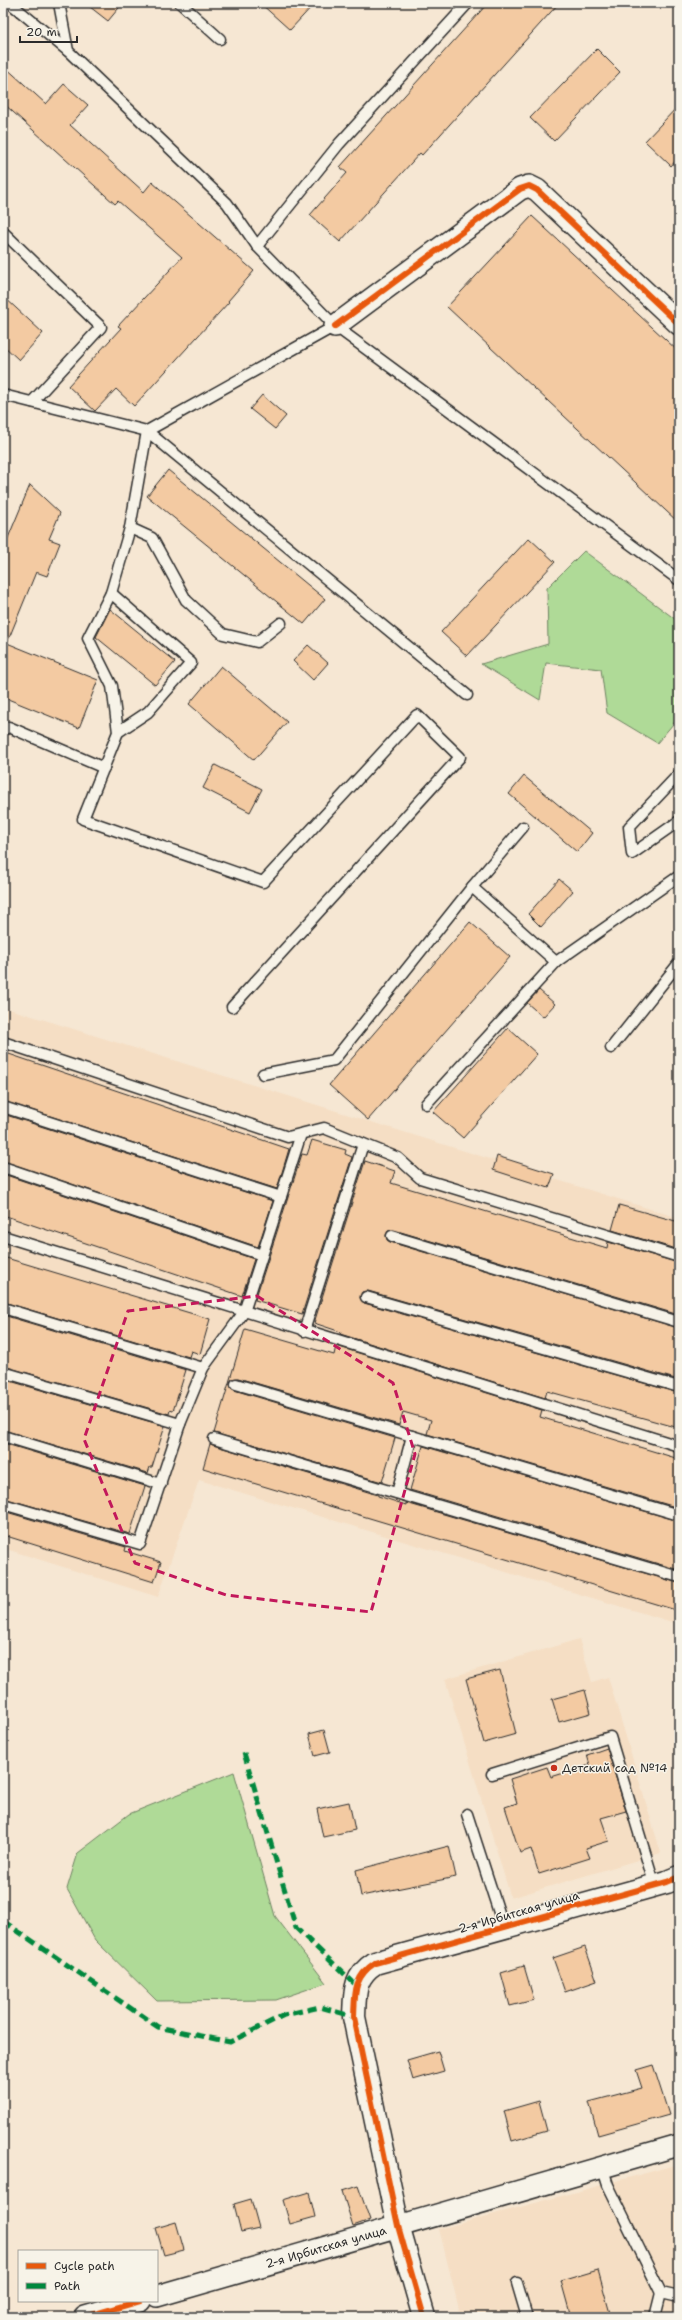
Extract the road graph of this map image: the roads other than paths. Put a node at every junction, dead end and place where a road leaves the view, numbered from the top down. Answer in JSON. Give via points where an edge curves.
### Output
{"nodes":[{"id":1,"x":10,"y":3,"type":"edge"},
{"id":2,"x":59,"y":3,"type":"edge"},
{"id":3,"x":180,"y":3,"type":"edge"},
{"id":4,"x":468,"y":3,"type":"edge"},
{"id":5,"x":220,"y":39,"type":"dead end"},
{"id":6,"x":68,"y":51,"type":"junction"},
{"id":7,"x":3,"y":232,"type":"edge"},
{"id":8,"x":256,"y":246,"type":"junction"},
{"id":9,"x":679,"y":324,"type":"edge"},
{"id":10,"x":335,"y":326,"type":"junction"},
{"id":11,"x":3,"y":395,"type":"edge"},
{"id":12,"x":32,"y":402,"type":"junction"},
{"id":13,"x":147,"y":431,"type":"junction"},
{"id":14,"x":130,"y":528,"type":"junction"},
{"id":15,"x":679,"y":580,"type":"edge"},
{"id":16,"x":110,"y":593,"type":"junction"},
{"id":17,"x":281,"y":623,"type":"dead end"},
{"id":18,"x":467,"y":695,"type":"dead end"},
{"id":19,"x":3,"y":730,"type":"edge"},
{"id":20,"x":118,"y":732,"type":"junction"},
{"id":21,"x":104,"y":768,"type":"junction"},
{"id":22,"x":679,"y":774,"type":"edge"},
{"id":23,"x":679,"y":821,"type":"edge"},
{"id":24,"x":523,"y":827,"type":"dead end"},
{"id":25,"x":679,"y":876,"type":"edge"},
{"id":26,"x":472,"y":887,"type":"junction"},
{"id":27,"x":556,"y":962,"type":"junction"},
{"id":28,"x":679,"y":963,"type":"edge"},
{"id":29,"x":232,"y":1007,"type":"dead end"},
{"id":30,"x":3,"y":1042,"type":"edge"},
{"id":31,"x":611,"y":1048,"type":"dead end"},
{"id":32,"x":263,"y":1074,"type":"dead end"},
{"id":33,"x":426,"y":1104,"type":"dead end"},
{"id":34,"x":3,"y":1107,"type":"edge"},
{"id":35,"x":301,"y":1134,"type":"junction"},
{"id":36,"x":363,"y":1144,"type":"junction"},
{"id":37,"x":3,"y":1167,"type":"edge"},
{"id":38,"x":281,"y":1197,"type":"junction"},
{"id":39,"x":3,"y":1236,"type":"edge"},
{"id":40,"x":392,"y":1236,"type":"dead end"},
{"id":41,"x":262,"y":1255,"type":"junction"},
{"id":42,"x":679,"y":1257,"type":"edge"},
{"id":43,"x":366,"y":1296,"type":"dead end"},
{"id":44,"x":3,"y":1308,"type":"edge"},
{"id":45,"x":244,"y":1312,"type":"junction"},
{"id":46,"x":679,"y":1322,"type":"edge"},
{"id":47,"x":304,"y":1330,"type":"junction"},
{"id":48,"x":203,"y":1368,"type":"junction"},
{"id":49,"x":3,"y":1372,"type":"edge"},
{"id":50,"x":236,"y":1384,"type":"dead end"},
{"id":51,"x":679,"y":1387,"type":"edge"},
{"id":52,"x":180,"y":1424,"type":"junction"},
{"id":53,"x":3,"y":1436,"type":"edge"},
{"id":54,"x":412,"y":1436,"type":"junction"},
{"id":55,"x":214,"y":1439,"type":"dead end"},
{"id":56,"x":679,"y":1446,"type":"edge"},
{"id":57,"x":161,"y":1484,"type":"junction"},
{"id":58,"x":397,"y":1493,"type":"junction"},
{"id":59,"x":3,"y":1504,"type":"edge"},
{"id":60,"x":679,"y":1515,"type":"edge"},
{"id":61,"x":679,"y":1577,"type":"edge"},
{"id":62,"x":492,"y":1774,"type":"dead end"},
{"id":63,"x":467,"y":1814,"type":"dead end"},
{"id":64,"x":679,"y":1877,"type":"edge"},
{"id":65,"x":654,"y":1886,"type":"junction"},
{"id":66,"x":504,"y":1928,"type":"junction"},
{"id":67,"x":679,"y":2145,"type":"edge"},
{"id":68,"x":602,"y":2166,"type":"junction"},
{"id":69,"x":398,"y":2226,"type":"junction"},
{"id":70,"x":517,"y":2283,"type":"dead end"},
{"id":71,"x":661,"y":2294,"type":"junction"},
{"id":72,"x":158,"y":2296,"type":"edge"},
{"id":73,"x":679,"y":2297,"type":"edge"},
{"id":74,"x":137,"y":2302,"type":"edge"},
{"id":75,"x":85,"y":2317,"type":"edge"},
{"id":76,"x":424,"y":2317,"type":"edge"},
{"id":77,"x":527,"y":2317,"type":"edge"},
{"id":78,"x":655,"y":2317,"type":"edge"}],
"edges":[{"from":1,"to":6,"type":"lane"},
{"from":2,"to":6,"type":"lane"},
{"from":3,"to":5,"type":"lane"},
{"from":4,"to":8,"type":"lane","via":[[339,144]]},
{"from":6,"to":8,"type":"lane","via":[[227,203]]},
{"from":7,"to":12,"type":"lane","via":[[101,327]]},
{"from":8,"to":10,"type":"lane"},
{"from":9,"to":10,"type":"street","via":[[537,190],[529,186],[520,189]]},
{"from":10,"to":13,"type":"lane"},
{"from":10,"to":15,"type":"lane"},
{"from":11,"to":12,"type":"lane"},
{"from":12,"to":13,"type":"lane"},
{"from":13,"to":14,"type":"lane"},
{"from":13,"to":18,"type":"lane"},
{"from":14,"to":16,"type":"lane"},
{"from":14,"to":17,"type":"lane","via":[[152,538],[186,600],[223,634],[257,642]]},
{"from":16,"to":20,"type":"lane","via":[[88,638],[112,686]]},
{"from":16,"to":20,"type":"lane","via":[[191,663],[148,712]]},
{"from":19,"to":21,"type":"lane","via":[[9,727]]},
{"from":20,"to":21,"type":"lane"},
{"from":21,"to":29,"type":"lane","via":[[83,819],[264,882],[417,715],[460,757]]},
{"from":22,"to":23,"type":"lane","via":[[629,827],[632,854]]},
{"from":24,"to":26,"type":"lane"},
{"from":25,"to":27,"type":"lane"},
{"from":26,"to":27,"type":"lane"},
{"from":26,"to":32,"type":"lane","via":[[334,1060]]},
{"from":27,"to":33,"type":"lane"},
{"from":28,"to":31,"type":"lane"},
{"from":30,"to":35,"type":"lane","via":[[288,1137]]},
{"from":34,"to":38,"type":"lane"},
{"from":35,"to":36,"type":"lane","via":[[324,1128]]},
{"from":35,"to":38,"type":"lane"},
{"from":36,"to":42,"type":"lane","via":[[398,1158],[420,1178]]},
{"from":36,"to":47,"type":"lane"},
{"from":37,"to":41,"type":"lane"},
{"from":38,"to":41,"type":"lane"},
{"from":39,"to":45,"type":"lane"},
{"from":40,"to":46,"type":"lane"},
{"from":41,"to":45,"type":"lane"},
{"from":43,"to":51,"type":"lane"},
{"from":44,"to":48,"type":"lane"},
{"from":45,"to":47,"type":"lane"},
{"from":45,"to":48,"type":"lane"},
{"from":47,"to":56,"type":"lane"},
{"from":48,"to":52,"type":"lane"},
{"from":49,"to":52,"type":"lane"},
{"from":50,"to":54,"type":"lane"},
{"from":52,"to":57,"type":"lane"},
{"from":53,"to":57,"type":"lane"},
{"from":54,"to":58,"type":"lane"},
{"from":54,"to":60,"type":"lane"},
{"from":55,"to":58,"type":"lane"},
{"from":57,"to":59,"type":"lane","via":[[140,1544]]},
{"from":58,"to":61,"type":"lane"},
{"from":62,"to":65,"type":"lane","via":[[610,1737]]},
{"from":63,"to":66,"type":"lane"},
{"from":64,"to":65,"type":"street","name":"2-я Ирбитская улица"},
{"from":65,"to":66,"type":"street","name":"2-я Ирбитская улица"},
{"from":66,"to":69,"type":"street","name":"2-я Ирбитская улица","via":[[375,1963],[365,1970],[356,1985],[354,2017]]},
{"from":67,"to":68,"type":"street","name":"2-я Ирбитская улица"},
{"from":68,"to":69,"type":"street","name":"2-я Ирбитская улица"},
{"from":68,"to":71,"type":"lane","via":[[608,2185]]},
{"from":69,"to":72,"type":"street","name":"2-я Ирбитская улица"},
{"from":69,"to":76,"type":"street"},
{"from":70,"to":77,"type":"lane"},
{"from":71,"to":73,"type":"lane"},
{"from":71,"to":78,"type":"lane"},
{"from":74,"to":75,"type":"street"}]}
